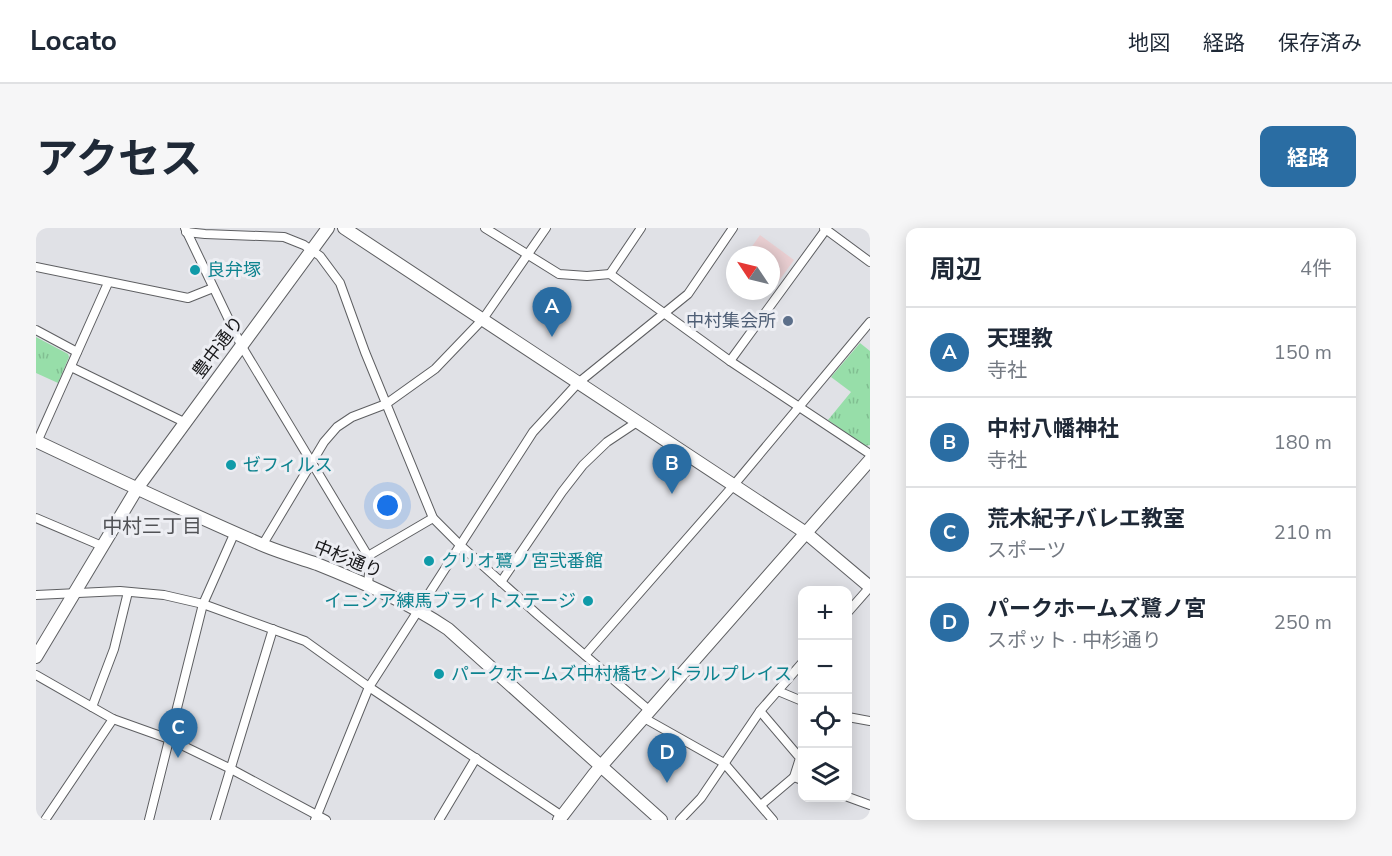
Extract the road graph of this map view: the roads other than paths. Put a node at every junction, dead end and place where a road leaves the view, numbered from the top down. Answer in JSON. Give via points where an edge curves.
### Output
{"nodes":[{"id":1,"x":328,"y":228,"type":"edge"},
{"id":2,"x":344,"y":228,"type":"edge"},
{"id":3,"x":485,"y":228,"type":"edge"},
{"id":4,"x":546,"y":228,"type":"edge"},
{"id":5,"x":641,"y":228,"type":"edge"},
{"id":6,"x":733,"y":228,"type":"edge"},
{"id":7,"x":826,"y":228,"type":"edge"},
{"id":8,"x":185,"y":230,"type":"edge"},
{"id":9,"x":313,"y":249,"type":"junction"},
{"id":10,"x":528,"y":254,"type":"junction"},
{"id":11,"x":870,"y":262,"type":"edge"},
{"id":12,"x":36,"y":267,"type":"edge"},
{"id":13,"x":610,"y":274,"type":"junction"},
{"id":14,"x":108,"y":283,"type":"junction"},
{"id":15,"x":213,"y":288,"type":"junction"},
{"id":16,"x":665,"y":313,"type":"junction"},
{"id":17,"x":483,"y":319,"type":"junction"},
{"id":18,"x":870,"y":322,"type":"edge"},
{"id":19,"x":36,"y":330,"type":"edge"},
{"id":20,"x":241,"y":345,"type":"junction"},
{"id":21,"x":77,"y":351,"type":"junction"},
{"id":22,"x":730,"y":361,"type":"junction"},
{"id":23,"x":71,"y":366,"type":"junction"},
{"id":24,"x":578,"y":383,"type":"junction"},
{"id":25,"x":386,"y":404,"type":"junction"},
{"id":26,"x":800,"y":408,"type":"junction"},
{"id":27,"x":184,"y":422,"type":"junction"},
{"id":28,"x":637,"y":422,"type":"junction"},
{"id":29,"x":37,"y":441,"type":"edge"},
{"id":30,"x":870,"y":454,"type":"edge"},
{"id":31,"x":870,"y":460,"type":"edge"},
{"id":32,"x":312,"y":461,"type":"junction"},
{"id":33,"x":734,"y":486,"type":"junction"},
{"id":34,"x":138,"y":488,"type":"junction"},
{"id":35,"x":36,"y":518,"type":"edge"},
{"id":36,"x":433,"y":518,"type":"junction"},
{"id":37,"x":236,"y":532,"type":"junction"},
{"id":38,"x":806,"y":533,"type":"junction"},
{"id":39,"x":262,"y":544,"type":"junction"},
{"id":40,"x":460,"y":545,"type":"junction"},
{"id":41,"x":102,"y":546,"type":"junction"},
{"id":42,"x":368,"y":556,"type":"junction"},
{"id":43,"x":501,"y":582,"type":"junction"},
{"id":44,"x":368,"y":586,"type":"junction"},
{"id":45,"x":870,"y":587,"type":"edge"},
{"id":46,"x":128,"y":592,"type":"junction"},
{"id":47,"x":73,"y":594,"type":"junction"},
{"id":48,"x":36,"y":595,"type":"edge"},
{"id":49,"x":203,"y":604,"type":"junction"},
{"id":50,"x":852,"y":607,"type":"edge"},
{"id":51,"x":419,"y":610,"type":"junction"},
{"id":52,"x":273,"y":629,"type":"junction"},
{"id":53,"x":585,"y":655,"type":"junction"},
{"id":54,"x":36,"y":657,"type":"edge"},
{"id":55,"x":798,"y":668,"type":"edge"},
{"id":56,"x":36,"y":675,"type":"edge"},
{"id":57,"x":369,"y":687,"type":"junction"},
{"id":58,"x":778,"y":691,"type":"junction"},
{"id":59,"x":798,"y":699,"type":"edge"},
{"id":60,"x":92,"y":707,"type":"junction"},
{"id":61,"x":760,"y":711,"type":"junction"},
{"id":62,"x":647,"y":714,"type":"junction"},
{"id":63,"x":852,"y":718,"type":"edge"},
{"id":64,"x":112,"y":719,"type":"junction"},
{"id":65,"x":870,"y":721,"type":"edge"},
{"id":66,"x":169,"y":739,"type":"junction"},
{"id":67,"x":798,"y":756,"type":"edge"},
{"id":68,"x":476,"y":758,"type":"junction"},
{"id":69,"x":724,"y":763,"type":"junction"},
{"id":70,"x":602,"y":766,"type":"junction"},
{"id":71,"x":231,"y":769,"type":"junction"},
{"id":72,"x":798,"y":779,"type":"edge"},
{"id":73,"x":852,"y":798,"type":"edge"},
{"id":74,"x":761,"y":805,"type":"junction"},
{"id":75,"x":870,"y":805,"type":"edge"},
{"id":76,"x":316,"y":818,"type":"edge"},
{"id":77,"x":560,"y":818,"type":"edge"},
{"id":78,"x":45,"y":820,"type":"edge"},
{"id":79,"x":149,"y":820,"type":"edge"},
{"id":80,"x":214,"y":820,"type":"edge"},
{"id":81,"x":326,"y":820,"type":"edge"},
{"id":82,"x":439,"y":820,"type":"edge"},
{"id":83,"x":661,"y":820,"type":"edge"},
{"id":84,"x":680,"y":820,"type":"edge"},
{"id":85,"x":773,"y":820,"type":"edge"}],
"edges":[{"from":1,"to":9,"type":"street","name":"豊中通り"},
{"from":2,"to":17,"type":"street"},
{"from":3,"to":10,"type":"street"},
{"from":4,"to":10,"type":"street"},
{"from":5,"to":13,"type":"street"},
{"from":6,"to":16,"type":"street","via":[[688,294]]},
{"from":7,"to":11,"type":"street"},
{"from":7,"to":22,"type":"street"},
{"from":8,"to":9,"type":"street","via":[[284,237]]},
{"from":8,"to":15,"type":"street"},
{"from":9,"to":20,"type":"street","name":"豊中通り"},
{"from":9,"to":25,"type":"street","via":[[340,283]]},
{"from":10,"to":13,"type":"street","via":[[559,274]]},
{"from":10,"to":17,"type":"street"},
{"from":12,"to":14,"type":"street"},
{"from":13,"to":16,"type":"street"},
{"from":14,"to":15,"type":"street","via":[[188,298]]},
{"from":14,"to":21,"type":"street"},
{"from":15,"to":20,"type":"street"},
{"from":16,"to":22,"type":"street"},
{"from":16,"to":24,"type":"street"},
{"from":17,"to":24,"type":"street"},
{"from":17,"to":25,"type":"street","via":[[435,369]]},
{"from":18,"to":26,"type":"street"},
{"from":19,"to":21,"type":"street"},
{"from":20,"to":27,"type":"street","name":"豊中通り"},
{"from":20,"to":32,"type":"street"},
{"from":21,"to":23,"type":"street"},
{"from":22,"to":26,"type":"street"},
{"from":23,"to":27,"type":"street"},
{"from":23,"to":29,"type":"street"},
{"from":24,"to":28,"type":"street"},
{"from":24,"to":40,"type":"street","via":[[533,432]]},
{"from":25,"to":32,"type":"street","via":[[337,427]]},
{"from":25,"to":36,"type":"street"},
{"from":26,"to":30,"type":"street"},
{"from":26,"to":33,"type":"street"},
{"from":27,"to":34,"type":"street","name":"豊中通り"},
{"from":28,"to":33,"type":"street"},
{"from":28,"to":43,"type":"street","via":[[607,442],[583,465]]},
{"from":29,"to":34,"type":"street","name":"中杉通り"},
{"from":31,"to":38,"type":"street"},
{"from":32,"to":39,"type":"street"},
{"from":32,"to":42,"type":"street"},
{"from":33,"to":38,"type":"street"},
{"from":33,"to":53,"type":"street"},
{"from":34,"to":37,"type":"street","name":"中杉通り"},
{"from":34,"to":41,"type":"street","name":"豊中通り"},
{"from":35,"to":41,"type":"street"},
{"from":36,"to":40,"type":"street"},
{"from":36,"to":42,"type":"street"},
{"from":37,"to":39,"type":"street","name":"中杉通り"},
{"from":37,"to":49,"type":"street"},
{"from":38,"to":45,"type":"street"},
{"from":38,"to":62,"type":"street"},
{"from":39,"to":44,"type":"street","name":"中杉通り"},
{"from":40,"to":43,"type":"street"},
{"from":40,"to":51,"type":"street"},
{"from":41,"to":47,"type":"street","name":"豊中通り"},
{"from":42,"to":44,"type":"street"},
{"from":43,"to":53,"type":"street"},
{"from":44,"to":51,"type":"street","name":"中杉通り"},
{"from":45,"to":50,"type":"street"},
{"from":46,"to":47,"type":"street"},
{"from":46,"to":49,"type":"street"},
{"from":46,"to":60,"type":"street","via":[[114,649]]},
{"from":47,"to":48,"type":"street"},
{"from":47,"to":54,"type":"street","name":"豊中通り"},
{"from":49,"to":52,"type":"street"},
{"from":49,"to":66,"type":"street"},
{"from":51,"to":57,"type":"street"},
{"from":51,"to":70,"type":"street","name":"中杉通り","via":[[448,629]]},
{"from":52,"to":57,"type":"street","via":[[305,641]]},
{"from":52,"to":71,"type":"street"},
{"from":53,"to":62,"type":"street"},
{"from":55,"to":58,"type":"street"},
{"from":56,"to":60,"type":"street"},
{"from":57,"to":68,"type":"street"},
{"from":57,"to":76,"type":"street"},
{"from":58,"to":59,"type":"street"},
{"from":58,"to":61,"type":"street"},
{"from":60,"to":64,"type":"street"},
{"from":61,"to":67,"type":"street"},
{"from":61,"to":69,"type":"street"},
{"from":62,"to":69,"type":"street"},
{"from":62,"to":70,"type":"street"},
{"from":63,"to":65,"type":"street"},
{"from":64,"to":66,"type":"street"},
{"from":64,"to":78,"type":"street"},
{"from":66,"to":71,"type":"street"},
{"from":66,"to":79,"type":"street"},
{"from":68,"to":77,"type":"street"},
{"from":68,"to":82,"type":"street"},
{"from":69,"to":74,"type":"street"},
{"from":69,"to":84,"type":"street","via":[[701,798]]},
{"from":70,"to":77,"type":"street"},
{"from":70,"to":83,"type":"street","name":"中杉通り"},
{"from":71,"to":76,"type":"street"},
{"from":71,"to":80,"type":"street"},
{"from":72,"to":74,"type":"street"},
{"from":73,"to":75,"type":"street"},
{"from":74,"to":85,"type":"street"},
{"from":76,"to":81,"type":"street"}]}
